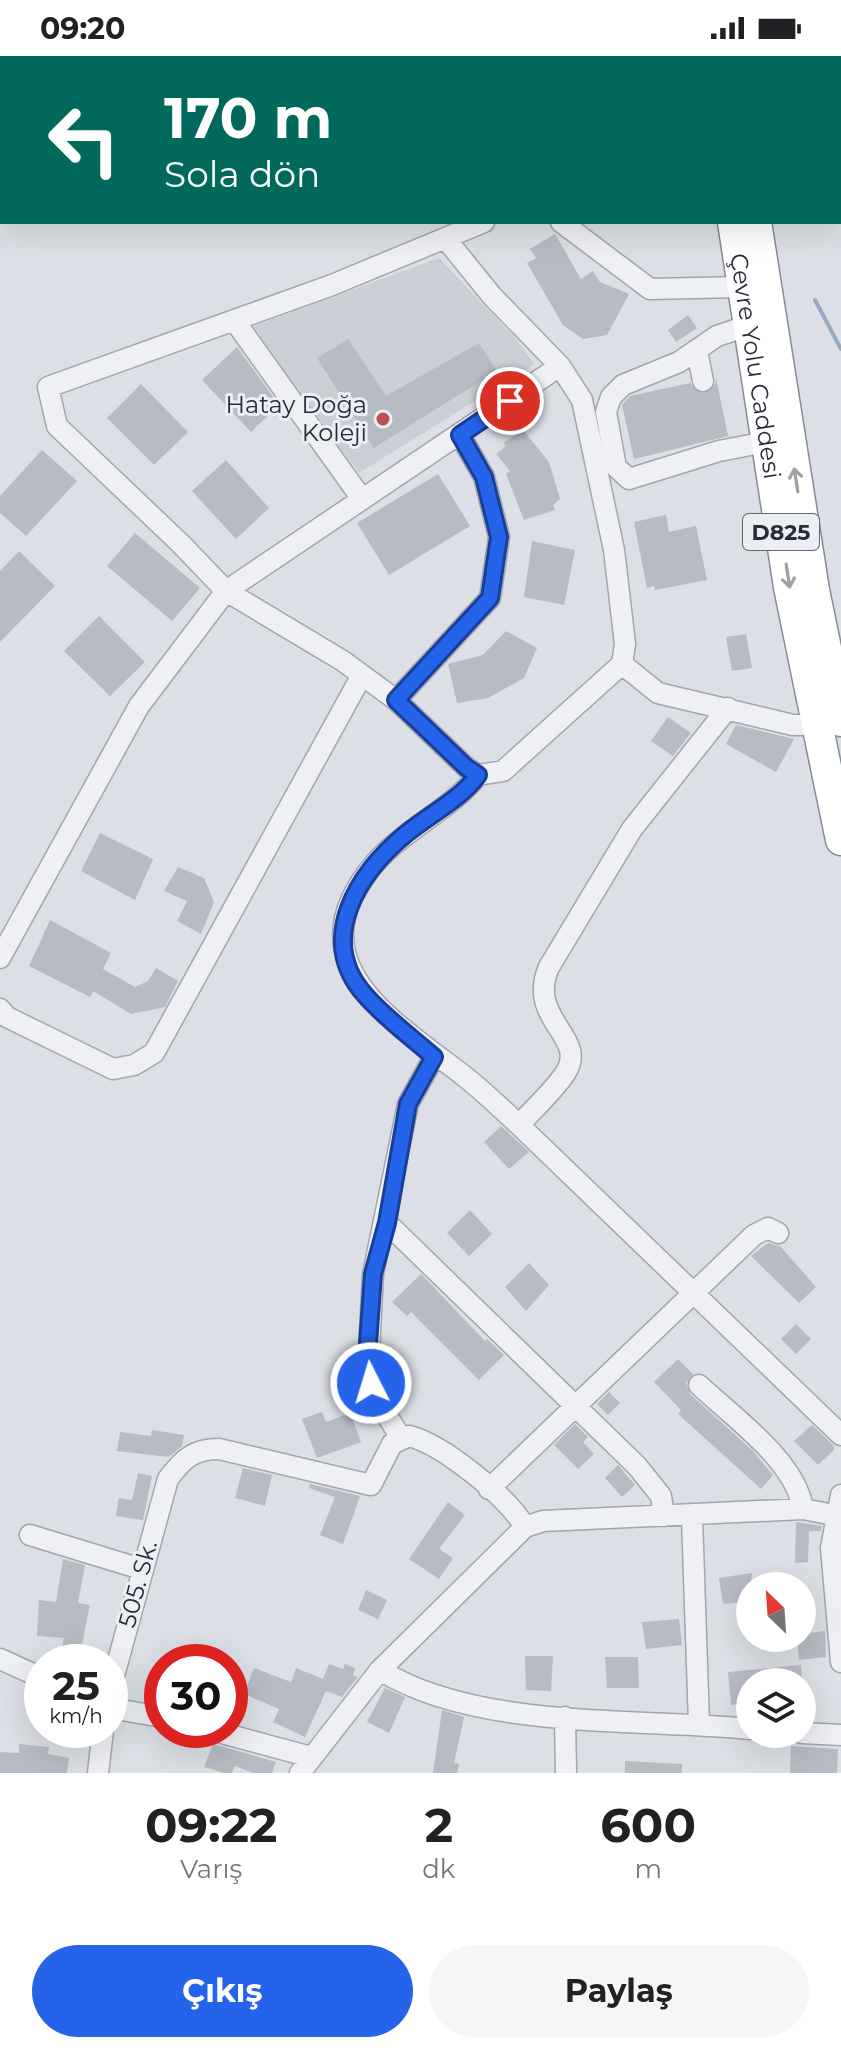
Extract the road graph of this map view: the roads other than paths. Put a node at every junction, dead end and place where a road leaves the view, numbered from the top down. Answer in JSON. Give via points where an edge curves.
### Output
{"nodes":[{"id":1,"x":479,"y":224,"type":"edge"},
{"id":2,"x":564,"y":224,"type":"edge"},
{"id":3,"x":725,"y":224,"type":"edge"},
{"id":4,"x":734,"y":224,"type":"edge"},
{"id":5,"x":756,"y":224,"type":"edge"},
{"id":6,"x":766,"y":224,"type":"edge"},
{"id":7,"x":445,"y":238,"type":"junction"},
{"id":8,"x":753,"y":286,"type":"junction"},
{"id":9,"x":234,"y":320,"type":"junction"},
{"id":10,"x":747,"y":326,"type":"junction"},
{"id":11,"x":697,"y":351,"type":"junction"},
{"id":12,"x":560,"y":366,"type":"junction"},
{"id":13,"x":703,"y":381,"type":"tunnel mouth"},
{"id":14,"x":460,"y":435,"type":"junction"},
{"id":15,"x":766,"y":442,"type":"junction"},
{"id":16,"x":362,"y":499,"type":"junction"},
{"id":17,"x":226,"y":591,"type":"junction"},
{"id":18,"x":622,"y":664,"type":"junction"},
{"id":19,"x":362,"y":675,"type":"junction"},
{"id":20,"x":396,"y":700,"type":"junction"},
{"id":21,"x":728,"y":708,"type":"junction"},
{"id":22,"x":829,"y":723,"type":"edge"},
{"id":23,"x":478,"y":775,"type":"junction"},
{"id":24,"x":841,"y":840,"type":"edge"},
{"id":25,"x":0,"y":958,"type":"edge"},
{"id":26,"x":0,"y":1009,"type":"edge"},
{"id":27,"x":434,"y":1057,"type":"junction"},
{"id":28,"x":519,"y":1125,"type":"junction"},
{"id":29,"x":387,"y":1223,"type":"junction"},
{"id":30,"x":778,"y":1233,"type":"dead end"},
{"id":31,"x":695,"y":1293,"type":"junction"},
{"id":32,"x":699,"y":1385,"type":"dead end"},
{"id":33,"x":576,"y":1405,"type":"junction"},
{"id":34,"x":841,"y":1435,"type":"edge"},
{"id":35,"x":401,"y":1438,"type":"junction"},
{"id":36,"x":489,"y":1489,"type":"junction"},
{"id":37,"x":841,"y":1495,"type":"edge"},
{"id":38,"x":803,"y":1509,"type":"junction"},
{"id":39,"x":834,"y":1515,"type":"junction"},
{"id":40,"x":664,"y":1516,"type":"junction"},
{"id":41,"x":692,"y":1517,"type":"junction"},
{"id":42,"x":525,"y":1527,"type":"junction"},
{"id":43,"x":30,"y":1535,"type":"dead end"},
{"id":44,"x":141,"y":1569,"type":"junction"},
{"id":45,"x":122,"y":1644,"type":"edge"},
{"id":46,"x":0,"y":1659,"type":"edge"},
{"id":47,"x":841,"y":1662,"type":"edge"},
{"id":48,"x":24,"y":1670,"type":"edge"},
{"id":49,"x":380,"y":1670,"type":"junction"},
{"id":50,"x":565,"y":1717,"type":"junction"},
{"id":51,"x":699,"y":1724,"type":"junction"},
{"id":52,"x":736,"y":1728,"type":"edge"},
{"id":53,"x":816,"y":1734,"type":"edge"},
{"id":54,"x":841,"y":1735,"type":"edge"},
{"id":55,"x":248,"y":1744,"type":"edge"},
{"id":56,"x":101,"y":1748,"type":"edge"},
{"id":57,"x":306,"y":1765,"type":"edge"},
{"id":58,"x":98,"y":1773,"type":"edge"},
{"id":59,"x":566,"y":1773,"type":"edge"}],
"edges":[{"from":1,"to":7,"type":"street"},
{"from":2,"to":8,"type":"street","via":[[650,289]]},
{"from":3,"to":8,"type":"highway"},
{"from":4,"to":8,"type":"highway","name":"Çevre Yolu Caddesi","number":"D825"},
{"from":5,"to":8,"type":"highway","name":"Çevre Yolu Caddesi","number":"D825"},
{"from":6,"to":8,"type":"highway"},
{"from":7,"to":9,"type":"street"},
{"from":7,"to":12,"type":"street"},
{"from":8,"to":10,"type":"highway","name":"Çevre Yolu Caddesi","number":"D825"},
{"from":22,"to":8,"type":"highway","name":"Çevre Yolu Caddesi","number":"D825","one_way":true,"via":[[814,590]]},
{"from":9,"to":16,"type":"street"},
{"from":9,"to":17,"type":"street","via":[[48,387],[57,426]]},
{"from":10,"to":11,"type":"street","via":[[717,336]]},
{"from":10,"to":15,"type":"highway","name":"Çevre Yolu Caddesi","number":"D825"},
{"from":11,"to":13,"type":"street"},
{"from":11,"to":15,"type":"street","via":[[623,385],[611,397],[606,412],[616,467],[625,478],[634,479],[718,445]]},
{"from":12,"to":14,"type":"street"},
{"from":12,"to":18,"type":"street","via":[[582,400],[614,550],[625,644]]},
{"from":14,"to":16,"type":"street"},
{"from":14,"to":20,"type":"street","via":[[484,477],[499,537],[490,598]]},
{"from":15,"to":22,"type":"highway","name":"Çevre Yolu Caddesi","number":"D825","one_way":true,"via":[[789,587]]},
{"from":16,"to":17,"type":"street"},
{"from":17,"to":19,"type":"street"},
{"from":17,"to":25,"type":"street","via":[[132,717]]},
{"from":18,"to":21,"type":"street","via":[[658,693]]},
{"from":18,"to":23,"type":"street","via":[[503,771]]},
{"from":19,"to":20,"type":"street"},
{"from":19,"to":26,"type":"street","via":[[154,1053],[113,1069]]},
{"from":20,"to":23,"type":"street"},
{"from":21,"to":22,"type":"street","via":[[793,725]]},
{"from":21,"to":28,"type":"street","via":[[632,829],[549,967],[543,1004],[566,1039],[570,1060],[566,1073]]},
{"from":22,"to":24,"type":"highway","name":"Çevre Yolu Caddesi","number":"D825"},
{"from":23,"to":27,"type":"street","via":[[378,860],[344,919],[343,947],[357,985]]},
{"from":27,"to":28,"type":"street"},
{"from":27,"to":29,"type":"street","via":[[408,1104]]},
{"from":28,"to":31,"type":"street"},
{"from":29,"to":33,"type":"street"},
{"from":29,"to":35,"type":"street","via":[[373,1274],[367,1358],[376,1398]]},
{"from":30,"to":31,"type":"street","via":[[768,1228],[754,1235]]},
{"from":31,"to":33,"type":"street"},
{"from":31,"to":34,"type":"street"},
{"from":32,"to":38,"type":"street","via":[[787,1469]]},
{"from":33,"to":36,"type":"street"},
{"from":33,"to":40,"type":"street","via":[[661,1496]]},
{"from":35,"to":36,"type":"street","via":[[418,1438]]},
{"from":35,"to":44,"type":"street","name":"505. Sk.","via":[[385,1453],[371,1485],[219,1449],[193,1453],[168,1479]]},
{"from":36,"to":42,"type":"street"},
{"from":37,"to":39,"type":"street"},
{"from":38,"to":39,"type":"street"},
{"from":38,"to":41,"type":"street"},
{"from":39,"to":47,"type":"street","via":[[831,1548]]},
{"from":40,"to":41,"type":"street"},
{"from":40,"to":42,"type":"street","via":[[543,1521]]},
{"from":41,"to":51,"type":"street"},
{"from":42,"to":49,"type":"street"},
{"from":43,"to":44,"type":"street"},
{"from":44,"to":45,"type":"street","name":"505. Sk."},
{"from":46,"to":48,"type":"street"},
{"from":49,"to":50,"type":"street","via":[[416,1690],[469,1705]]},
{"from":49,"to":57,"type":"street"},
{"from":50,"to":51,"type":"street"},
{"from":50,"to":59,"type":"street"},
{"from":51,"to":52,"type":"street"},
{"from":53,"to":54,"type":"street"},
{"from":55,"to":57,"type":"street"},
{"from":56,"to":58,"type":"street"}]}
